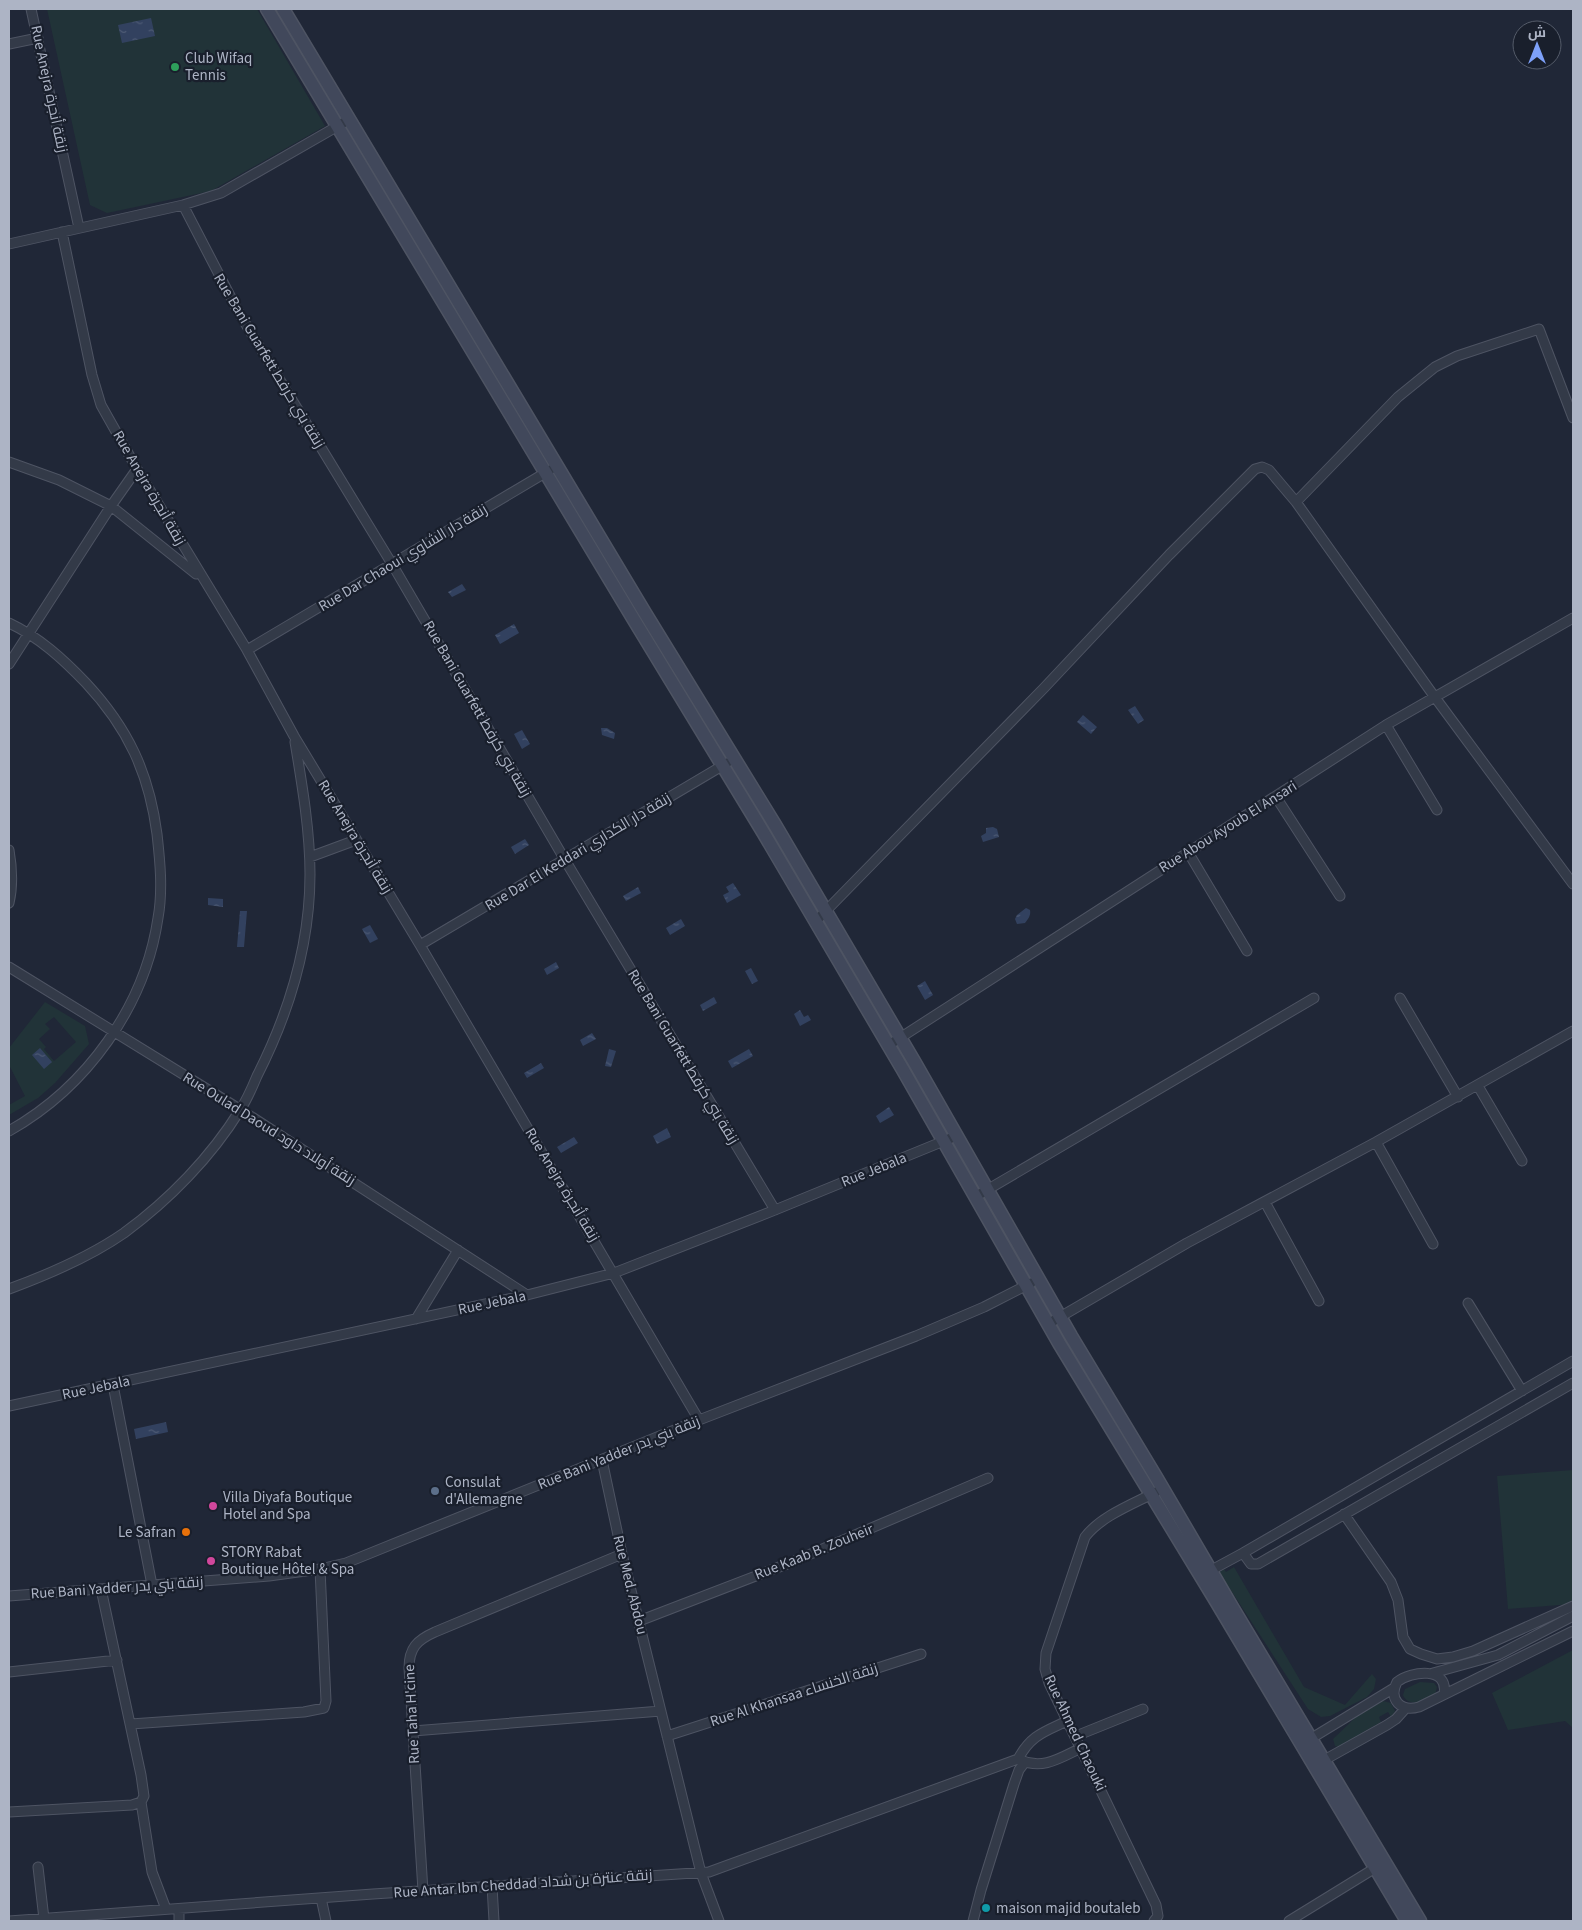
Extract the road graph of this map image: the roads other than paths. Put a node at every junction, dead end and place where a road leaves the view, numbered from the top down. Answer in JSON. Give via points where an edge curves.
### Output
{"nodes":[{"id":1,"x":31,"y":9,"type":"edge"},
{"id":2,"x":267,"y":9,"type":"edge"},
{"id":3,"x":283,"y":9,"type":"edge"},
{"id":4,"x":38,"y":38,"type":"junction"},
{"id":5,"x":9,"y":44,"type":"edge"},
{"id":6,"x":350,"y":119,"type":"junction"},
{"id":7,"x":338,"y":126,"type":"junction"},
{"id":8,"x":182,"y":205,"type":"junction"},
{"id":9,"x":79,"y":228,"type":"junction"},
{"id":10,"x":62,"y":232,"type":"junction"},
{"id":11,"x":9,"y":244,"type":"edge"},
{"id":12,"x":1573,"y":418,"type":"edge"},
{"id":13,"x":9,"y":462,"type":"edge"},
{"id":14,"x":558,"y":465,"type":"junction"},
{"id":15,"x":137,"y":469,"type":"junction"},
{"id":16,"x":546,"y":472,"type":"junction"},
{"id":17,"x":1296,"y":502,"type":"junction"},
{"id":18,"x":111,"y":506,"type":"junction"},
{"id":19,"x":392,"y":564,"type":"junction"},
{"id":20,"x":202,"y":579,"type":"junction"},
{"id":21,"x":1573,"y":618,"type":"edge"},
{"id":22,"x":9,"y":623,"type":"edge"},
{"id":23,"x":29,"y":633,"type":"junction"},
{"id":24,"x":247,"y":650,"type":"junction"},
{"id":25,"x":9,"y":664,"type":"edge"},
{"id":26,"x":1434,"y":696,"type":"junction"},
{"id":27,"x":1386,"y":725,"type":"junction"},
{"id":28,"x":294,"y":736,"type":"junction"},
{"id":29,"x":735,"y":758,"type":"junction"},
{"id":30,"x":723,"y":765,"type":"junction"},
{"id":31,"x":1276,"y":797,"type":"junction"},
{"id":32,"x":1437,"y":810,"type":"dead end"},
{"id":33,"x":356,"y":840,"type":"junction"},
{"id":34,"x":9,"y":850,"type":"edge"},
{"id":35,"x":1188,"y":852,"type":"junction"},
{"id":36,"x":310,"y":856,"type":"junction"},
{"id":37,"x":565,"y":860,"type":"junction"},
{"id":38,"x":1573,"y":884,"type":"edge"},
{"id":39,"x":1340,"y":896,"type":"dead end"},
{"id":40,"x":9,"y":904,"type":"edge"},
{"id":41,"x":826,"y":912,"type":"junction"},
{"id":42,"x":816,"y":921,"type":"junction"},
{"id":43,"x":420,"y":945,"type":"junction"},
{"id":44,"x":1247,"y":951,"type":"dead end"},
{"id":45,"x":9,"y":967,"type":"edge"},
{"id":46,"x":1314,"y":998,"type":"dead end"},
{"id":47,"x":1400,"y":998,"type":"dead end"},
{"id":48,"x":1573,"y":1031,"type":"edge"},
{"id":49,"x":114,"y":1032,"type":"junction"},
{"id":50,"x":900,"y":1038,"type":"junction"},
{"id":51,"x":888,"y":1045,"type":"junction"},
{"id":52,"x":1478,"y":1086,"type":"junction"},
{"id":53,"x":1458,"y":1097,"type":"junction"},
{"id":54,"x":241,"y":1110,"type":"junction"},
{"id":55,"x":9,"y":1131,"type":"edge"},
{"id":56,"x":956,"y":1136,"type":"junction"},
{"id":57,"x":943,"y":1141,"type":"junction"},
{"id":58,"x":1376,"y":1142,"type":"junction"},
{"id":59,"x":1522,"y":1161,"type":"dead end"},
{"id":60,"x":987,"y":1190,"type":"junction"},
{"id":61,"x":975,"y":1197,"type":"junction"},
{"id":62,"x":1265,"y":1202,"type":"junction"},
{"id":63,"x":775,"y":1210,"type":"junction"},
{"id":64,"x":1433,"y":1244,"type":"dead end"},
{"id":65,"x":458,"y":1250,"type":"junction"},
{"id":66,"x":614,"y":1273,"type":"junction"},
{"id":67,"x":1038,"y":1280,"type":"junction"},
{"id":68,"x":1026,"y":1286,"type":"junction"},
{"id":69,"x":9,"y":1289,"type":"edge"},
{"id":70,"x":527,"y":1296,"type":"junction"},
{"id":71,"x":1320,"y":1301,"type":"dead end"},
{"id":72,"x":1468,"y":1303,"type":"dead end"},
{"id":73,"x":1060,"y":1318,"type":"junction"},
{"id":74,"x":416,"y":1319,"type":"junction"},
{"id":75,"x":1048,"y":1324,"type":"junction"},
{"id":76,"x":1573,"y":1361,"type":"edge"},
{"id":77,"x":1573,"y":1383,"type":"edge"},
{"id":78,"x":112,"y":1385,"type":"junction"},
{"id":79,"x":1522,"y":1391,"type":"junction"},
{"id":80,"x":9,"y":1406,"type":"edge"},
{"id":81,"x":699,"y":1420,"type":"junction"},
{"id":82,"x":602,"y":1460,"type":"junction"},
{"id":83,"x":988,"y":1478,"type":"dead end"},
{"id":84,"x":1163,"y":1488,"type":"junction"},
{"id":85,"x":1151,"y":1495,"type":"junction"},
{"id":86,"x":1344,"y":1514,"type":"junction"},
{"id":87,"x":1243,"y":1553,"type":"junction"},
{"id":88,"x":622,"y":1554,"type":"junction"},
{"id":89,"x":320,"y":1569,"type":"junction"},
{"id":90,"x":1206,"y":1573,"type":"junction"},
{"id":91,"x":152,"y":1585,"type":"junction"},
{"id":92,"x":101,"y":1589,"type":"junction"},
{"id":93,"x":9,"y":1596,"type":"edge"},
{"id":94,"x":1573,"y":1606,"type":"edge"},
{"id":95,"x":1573,"y":1616,"type":"edge"},
{"id":96,"x":639,"y":1621,"type":"junction"},
{"id":97,"x":1573,"y":1631,"type":"edge"},
{"id":98,"x":921,"y":1654,"type":"dead end"},
{"id":99,"x":117,"y":1660,"type":"junction"},
{"id":100,"x":9,"y":1672,"type":"edge"},
{"id":101,"x":1433,"y":1673,"type":"junction"},
{"id":102,"x":1394,"y":1688,"type":"junction"},
{"id":103,"x":1444,"y":1694,"type":"junction"},
{"id":104,"x":1142,"y":1709,"type":"dead end"},
{"id":105,"x":1405,"y":1709,"type":"junction"},
{"id":106,"x":661,"y":1711,"type":"junction"},
{"id":107,"x":1067,"y":1721,"type":"junction"},
{"id":108,"x":131,"y":1724,"type":"junction"},
{"id":109,"x":413,"y":1731,"type":"junction"},
{"id":110,"x":667,"y":1736,"type":"junction"},
{"id":111,"x":1076,"y":1736,"type":"junction"},
{"id":112,"x":1306,"y":1742,"type":"junction"},
{"id":113,"x":1081,"y":1748,"type":"junction"},
{"id":114,"x":1021,"y":1760,"type":"junction"},
{"id":115,"x":1319,"y":1763,"type":"junction"},
{"id":116,"x":142,"y":1802,"type":"junction"},
{"id":117,"x":9,"y":1812,"type":"edge"},
{"id":118,"x":1379,"y":1865,"type":"junction"},
{"id":119,"x":38,"y":1867,"type":"dead end"},
{"id":120,"x":701,"y":1873,"type":"junction"},
{"id":121,"x":492,"y":1886,"type":"junction"},
{"id":122,"x":423,"y":1891,"type":"junction"},
{"id":123,"x":321,"y":1898,"type":"junction"},
{"id":124,"x":179,"y":1908,"type":"junction"},
{"id":125,"x":166,"y":1910,"type":"junction"},
{"id":126,"x":44,"y":1919,"type":"junction"},
{"id":127,"x":9,"y":1921,"type":"edge"},
{"id":128,"x":179,"y":1921,"type":"edge"},
{"id":129,"x":326,"y":1921,"type":"edge"},
{"id":130,"x":494,"y":1921,"type":"edge"},
{"id":131,"x":719,"y":1921,"type":"edge"},
{"id":132,"x":973,"y":1921,"type":"edge"},
{"id":133,"x":1154,"y":1921,"type":"edge"},
{"id":134,"x":1289,"y":1921,"type":"edge"},
{"id":135,"x":1407,"y":1921,"type":"edge"},
{"id":136,"x":1420,"y":1921,"type":"edge"}],
"edges":[{"from":1,"to":4,"type":"street","name":"Rue Anejra زنقة أنجرة"},
{"from":2,"to":7,"type":"street"},
{"from":3,"to":6,"type":"street"},
{"from":4,"to":5,"type":"street"},
{"from":4,"to":9,"type":"street","name":"Rue Anejra زنقة أنجرة"},
{"from":6,"to":7,"type":"street"},
{"from":6,"to":14,"type":"street"},
{"from":7,"to":8,"type":"street","via":[[222,193]]},
{"from":7,"to":16,"type":"street"},
{"from":8,"to":9,"type":"street"},
{"from":8,"to":19,"type":"street","name":"Rue Bani Guarfett زنقة بني كرفط","via":[[238,313]]},
{"from":9,"to":10,"type":"street"},
{"from":10,"to":11,"type":"street"},
{"from":10,"to":15,"type":"street","name":"Rue Anejra زنقة أنجرة","via":[[96,390]]},
{"from":12,"to":17,"type":"street","via":[[1539,329],[1457,356],[1435,367],[1398,397]]},
{"from":13,"to":18,"type":"street","via":[[59,480]]},
{"from":14,"to":16,"type":"street","name":"Rue Dar Chaoui زنقة دار الشاوي"},
{"from":14,"to":29,"type":"street"},
{"from":15,"to":18,"type":"street"},
{"from":15,"to":20,"type":"street","name":"Rue Anejra زنقة أنجرة"},
{"from":16,"to":19,"type":"street","name":"Rue Dar Chaoui زنقة دار الشاوي"},
{"from":16,"to":30,"type":"street"},
{"from":17,"to":26,"type":"street"},
{"from":17,"to":41,"type":"street","via":[[1269,470],[1255,469]]},
{"from":18,"to":20,"type":"street"},
{"from":18,"to":23,"type":"street"},
{"from":19,"to":24,"type":"street","name":"Rue Dar Chaoui زنقة دار الشاوي"},
{"from":19,"to":37,"type":"street","name":"Rue Bani Guarfett زنقة بني كرفط"},
{"from":20,"to":24,"type":"street","name":"Rue Anejra زنقة أنجرة"},
{"from":21,"to":26,"type":"street","name":"Rue Abou Ayoub El Ansari"},
{"from":22,"to":23,"type":"street"},
{"from":23,"to":25,"type":"street"},
{"from":23,"to":49,"type":"street","via":[[94,691],[121,725],[149,788],[160,855],[159,916],[140,981]]},
{"from":24,"to":28,"type":"street","name":"Rue Anejra زنقة أنجرة"},
{"from":26,"to":27,"type":"street","name":"Rue Abou Ayoub El Ansari"},
{"from":26,"to":38,"type":"street"},
{"from":27,"to":31,"type":"street","name":"Rue Abou Ayoub El Ansari"},
{"from":27,"to":32,"type":"street"},
{"from":28,"to":33,"type":"street","name":"Rue Anejra زنقة أنجرة"},
{"from":28,"to":36,"type":"street"},
{"from":29,"to":30,"type":"street","name":"Rue Dar El Keddari زنقة دار الكداري"},
{"from":29,"to":41,"type":"street"},
{"from":30,"to":37,"type":"street","name":"Rue Dar El Keddari زنقة دار الكداري"},
{"from":30,"to":42,"type":"street"},
{"from":31,"to":35,"type":"street","name":"Rue Abou Ayoub El Ansari"},
{"from":31,"to":39,"type":"street"},
{"from":33,"to":36,"type":"street"},
{"from":33,"to":43,"type":"street","name":"Rue Anejra زنقة أنجرة"},
{"from":34,"to":40,"type":"street","via":[[12,863]]},
{"from":35,"to":44,"type":"street"},
{"from":35,"to":50,"type":"street","name":"Rue Abou Ayoub El Ansari"},
{"from":36,"to":54,"type":"street","via":[[304,934],[289,1004]]},
{"from":37,"to":43,"type":"street","name":"Rue Dar El Keddari زنقة دار الكداري"},
{"from":37,"to":63,"type":"street","name":"Rue Bani Guarfett زنقة بني كرفط"},
{"from":41,"to":42,"type":"street"},
{"from":41,"to":50,"type":"street"},
{"from":42,"to":51,"type":"street"},
{"from":43,"to":66,"type":"street","name":"Rue Anejra زنقة أنجرة"},
{"from":45,"to":49,"type":"street","name":"Rue Oulad Daoud زنقة أولاد داود"},
{"from":46,"to":60,"type":"street"},
{"from":47,"to":53,"type":"street"},
{"from":48,"to":52,"type":"street"},
{"from":49,"to":54,"type":"street","name":"Rue Oulad Daoud زنقة أولاد داود"},
{"from":49,"to":55,"type":"street","via":[[74,1082]]},
{"from":50,"to":51,"type":"street","name":"Rue Abou Ayoub El Ansari"},
{"from":50,"to":56,"type":"street"},
{"from":51,"to":57,"type":"street"},
{"from":52,"to":53,"type":"street"},
{"from":52,"to":59,"type":"street"},
{"from":53,"to":58,"type":"street"},
{"from":54,"to":65,"type":"street","name":"Rue Oulad Daoud زنقة أولاد داود"},
{"from":54,"to":69,"type":"street","via":[[188,1176],[123,1233],[69,1263]]},
{"from":56,"to":57,"type":"street","name":"Rue Jebala"},
{"from":56,"to":60,"type":"street"},
{"from":57,"to":61,"type":"street"},
{"from":57,"to":63,"type":"street","name":"Rue Jebala"},
{"from":58,"to":62,"type":"street"},
{"from":58,"to":64,"type":"street"},
{"from":60,"to":61,"type":"street"},
{"from":60,"to":67,"type":"street"},
{"from":61,"to":68,"type":"street"},
{"from":62,"to":71,"type":"street"},
{"from":62,"to":73,"type":"street","via":[[1187,1243]]},
{"from":63,"to":66,"type":"street","name":"Rue Jebala"},
{"from":65,"to":70,"type":"street","name":"Rue Oulad Daoud زنقة أولاد داود"},
{"from":65,"to":74,"type":"street"},
{"from":66,"to":70,"type":"street","name":"Rue Jebala"},
{"from":66,"to":81,"type":"street","name":"Rue Anejra زنقة أنجرة"},
{"from":67,"to":68,"type":"street","name":"Rue Bani Yadder زنقة بني يدر"},
{"from":67,"to":73,"type":"street"},
{"from":68,"to":75,"type":"street"},
{"from":68,"to":81,"type":"street","name":"Rue Bani Yadder زنقة بني يدر","via":[[916,1336]]},
{"from":70,"to":74,"type":"street","name":"Rue Jebala"},
{"from":72,"to":79,"type":"street"},
{"from":73,"to":75,"type":"street"},
{"from":73,"to":84,"type":"street"},
{"from":74,"to":78,"type":"street","name":"Rue Jebala"},
{"from":75,"to":85,"type":"street"},
{"from":76,"to":79,"type":"street"},
{"from":77,"to":86,"type":"street"},
{"from":78,"to":80,"type":"street","name":"Rue Jebala"},
{"from":78,"to":91,"type":"street"},
{"from":79,"to":87,"type":"street"},
{"from":81,"to":82,"type":"street","name":"Rue Bani Yadder زنقة بني يدر"},
{"from":82,"to":88,"type":"street","name":"Rue Med. Abdou"},
{"from":82,"to":89,"type":"street","name":"Rue Bani Yadder زنقة بني يدر","via":[[362,1557]]},
{"from":83,"to":96,"type":"street","name":"Rue Kaab B. Zouheir","via":[[792,1562]]},
{"from":84,"to":85,"type":"street","name":"Rue Ahmed Chaouki"},
{"from":84,"to":90,"type":"street"},
{"from":85,"to":90,"type":"street"},
{"from":85,"to":107,"type":"street","name":"Rue Ahmed Chaouki","via":[[1105,1520],[1088,1533],[1082,1543],[1045,1660],[1047,1678]]},
{"from":86,"to":87,"type":"street","via":[[1258,1564],[1251,1564]]},
{"from":86,"to":94,"type":"street","via":[[1391,1582],[1398,1600],[1403,1637],[1410,1649],[1421,1654],[1446,1659],[1466,1653]]},
{"from":87,"to":90,"type":"street"},
{"from":88,"to":96,"type":"street","name":"Rue Med. Abdou"},
{"from":88,"to":109,"type":"street","name":"Rue Taha H'cine","via":[[422,1638],[409,1657]]},
{"from":89,"to":91,"type":"street","name":"Rue Bani Yadder زنقة بني يدر"},
{"from":89,"to":108,"type":"street","via":[[326,1706],[294,1713]]},
{"from":90,"to":112,"type":"street"},
{"from":91,"to":92,"type":"street","name":"Rue Bani Yadder زنقة بني يدر"},
{"from":92,"to":93,"type":"street","name":"Rue Bani Yadder زنقة بني يدر"},
{"from":92,"to":99,"type":"street"},
{"from":95,"to":101,"type":"street","via":[[1498,1655]]},
{"from":96,"to":106,"type":"street","name":"Rue Med. Abdou"},
{"from":97,"to":103,"type":"street"},
{"from":98,"to":110,"type":"street","name":"Rue Al Khansaa زنقة الخنساء"},
{"from":99,"to":100,"type":"street"},
{"from":99,"to":108,"type":"street"},
{"from":101,"to":102,"type":"street","via":[[1406,1676]]},
{"from":101,"to":103,"type":"street","via":[[1442,1681]]},
{"from":102,"to":105,"type":"street","via":[[1397,1702]]},
{"from":102,"to":112,"type":"street"},
{"from":103,"to":105,"type":"street","via":[[1422,1706]]},
{"from":104,"to":111,"type":"street"},
{"from":105,"to":115,"type":"street","via":[[1396,1719]]},
{"from":106,"to":109,"type":"street"},
{"from":106,"to":110,"type":"street","name":"Rue Med. Abdou"},
{"from":107,"to":111,"type":"street","name":"Rue Ahmed Chaouki"},
{"from":107,"to":114,"type":"street","via":[[1033,1738],[1024,1748]]},
{"from":108,"to":116,"type":"street","via":[[142,1775]]},
{"from":109,"to":122,"type":"street","name":"Rue Taha H'cine"},
{"from":110,"to":120,"type":"street","name":"Rue Med. Abdou"},
{"from":111,"to":113,"type":"street","name":"Rue Ahmed Chaouki"},
{"from":112,"to":115,"type":"street"},
{"from":113,"to":114,"type":"street","name":"Rue Antar Ibn Cheddad زنقة عنترة بن شداد","via":[[1045,1763],[1032,1764]]},
{"from":113,"to":133,"type":"street","name":"Rue Ahmed Chaouki","via":[[1152,1898],[1158,1913]]},
{"from":114,"to":120,"type":"street","name":"Rue Antar Ibn Cheddad زنقة عنترة بن شداد"},
{"from":114,"to":132,"type":"street"},
{"from":115,"to":118,"type":"street"},
{"from":116,"to":117,"type":"street"},
{"from":116,"to":125,"type":"street","via":[[152,1872]]},
{"from":118,"to":134,"type":"street"},
{"from":118,"to":135,"type":"street"},
{"from":118,"to":136,"type":"street"},
{"from":119,"to":126,"type":"street"},
{"from":120,"to":121,"type":"street","name":"Rue Antar Ibn Cheddad زنقة عنترة بن شداد"},
{"from":120,"to":131,"type":"street","name":"Rue Med. Abdou"},
{"from":121,"to":122,"type":"street","name":"Rue Antar Ibn Cheddad زنقة عنترة بن شداد"},
{"from":121,"to":130,"type":"street"},
{"from":122,"to":123,"type":"street","name":"Rue Antar Ibn Cheddad زنقة عنترة بن شداد"},
{"from":123,"to":124,"type":"street","name":"Rue Antar Ibn Cheddad زنقة عنترة بن شداد"},
{"from":123,"to":129,"type":"street"},
{"from":124,"to":125,"type":"street","name":"Rue Antar Ibn Cheddad زنقة عنترة بن شداد"},
{"from":124,"to":128,"type":"street"},
{"from":125,"to":126,"type":"street","name":"Rue Antar Ibn Cheddad زنقة عنترة بن شداد"},
{"from":126,"to":127,"type":"street","name":"Rue Antar Ibn Cheddad زنقة عنترة بن شداد"}]}
